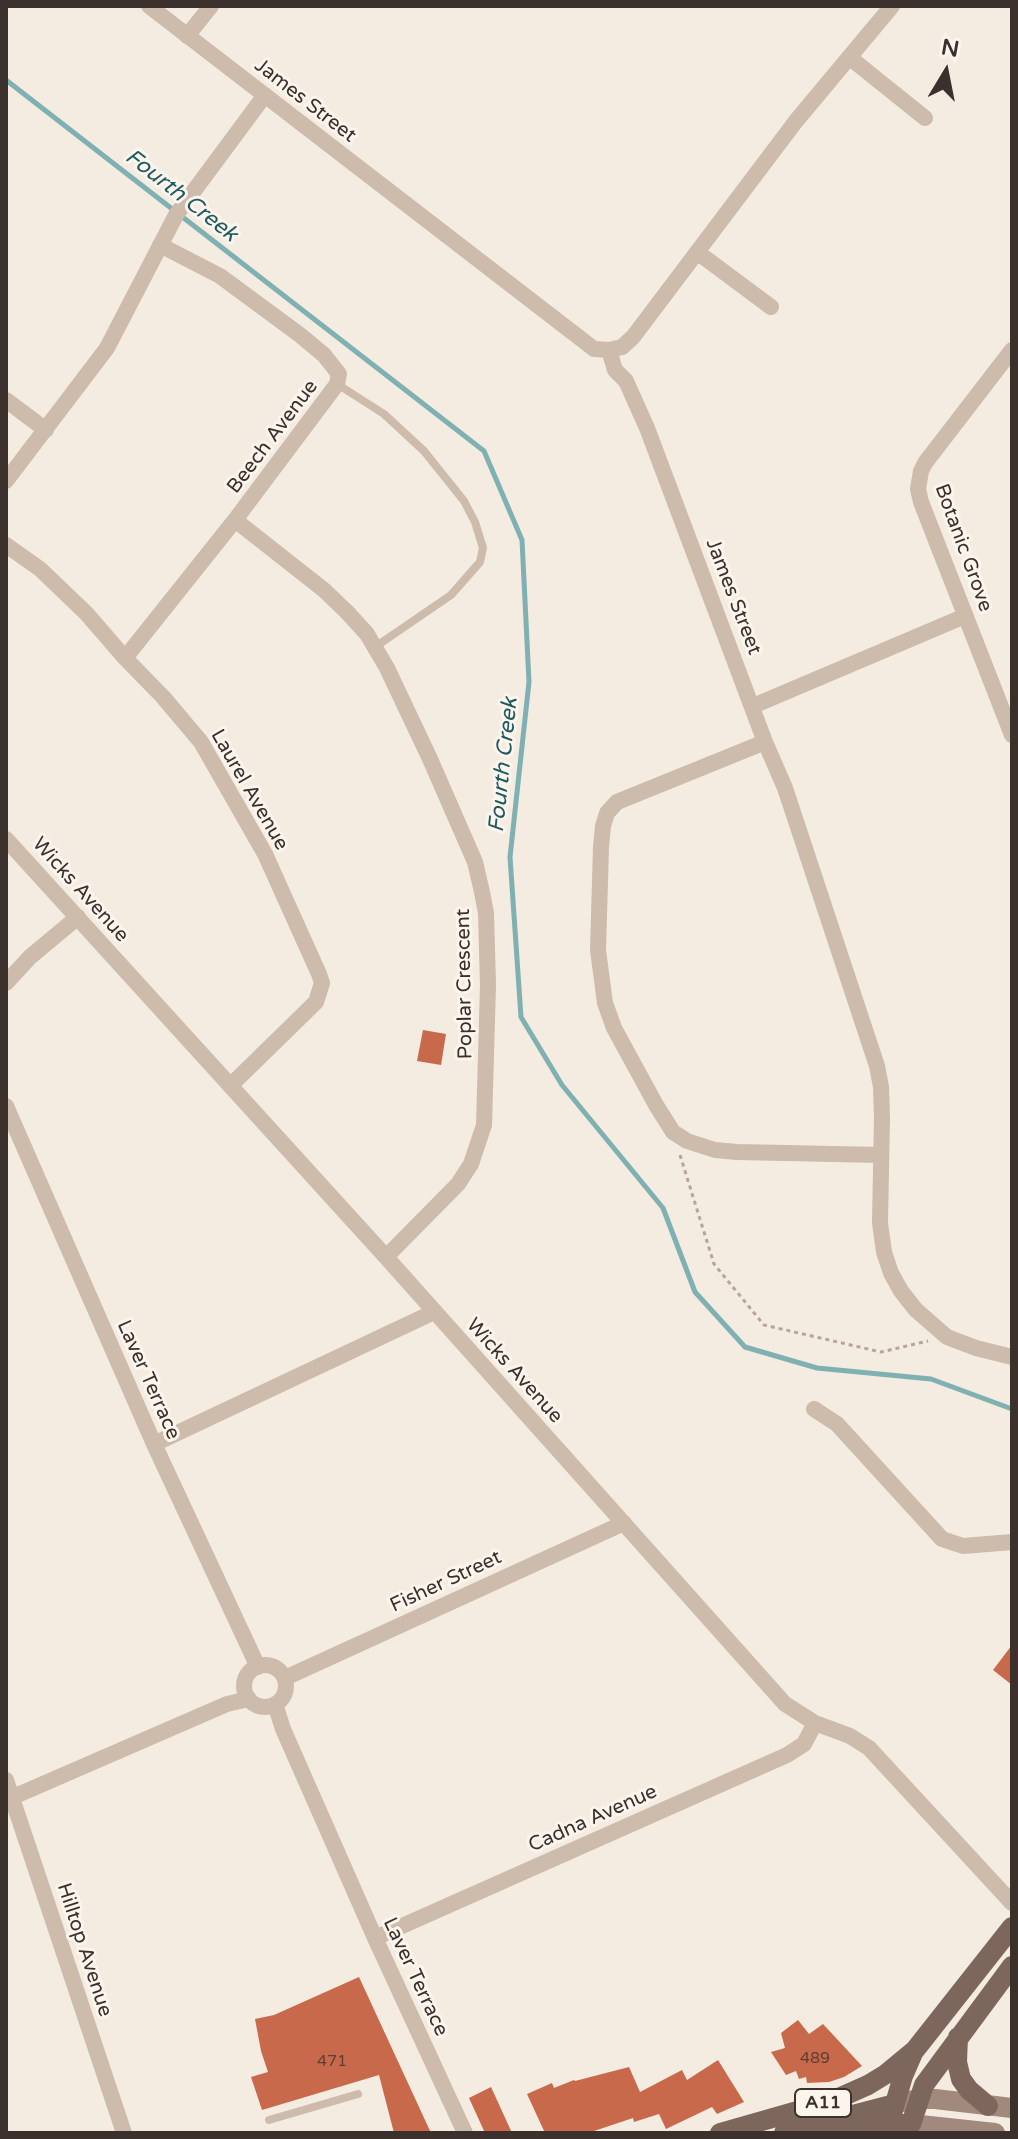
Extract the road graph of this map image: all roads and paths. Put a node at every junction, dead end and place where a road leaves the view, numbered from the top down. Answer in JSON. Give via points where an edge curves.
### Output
{"nodes":[{"id":1,"x":149,"y":6,"type":"edge"},
{"id":2,"x":211,"y":6,"type":"edge"},
{"id":3,"x":892,"y":6,"type":"edge"},
{"id":4,"x":187,"y":36,"type":"junction"},
{"id":5,"x":849,"y":57,"type":"junction"},
{"id":6,"x":265,"y":95,"type":"junction"},
{"id":7,"x":925,"y":118,"type":"dead end"},
{"id":8,"x":160,"y":245,"type":"junction"},
{"id":9,"x":697,"y":252,"type":"junction"},
{"id":10,"x":771,"y":307,"type":"dead end"},
{"id":11,"x":609,"y":350,"type":"junction"},
{"id":12,"x":1012,"y":350,"type":"edge"},
{"id":13,"x":337,"y":384,"type":"junction"},
{"id":14,"x":6,"y":400,"type":"edge"},
{"id":15,"x":46,"y":430,"type":"junction"},
{"id":16,"x":6,"y":481,"type":"edge"},
{"id":17,"x":235,"y":520,"type":"junction"},
{"id":18,"x":6,"y":545,"type":"edge"},
{"id":19,"x":965,"y":616,"type":"junction"},
{"id":20,"x":374,"y":647,"type":"junction"},
{"id":21,"x":125,"y":658,"type":"junction"},
{"id":22,"x":753,"y":706,"type":"junction"},
{"id":23,"x":1012,"y":735,"type":"edge"},
{"id":24,"x":765,"y":742,"type":"junction"},
{"id":25,"x":6,"y":839,"type":"edge"},
{"id":26,"x":78,"y":917,"type":"junction"},
{"id":27,"x":6,"y":983,"type":"edge"},
{"id":28,"x":230,"y":1086,"type":"junction"},
{"id":29,"x":6,"y":1106,"type":"edge"},
{"id":30,"x":673,"y":1132,"type":"junction"},
{"id":31,"x":881,"y":1155,"type":"junction"},
{"id":32,"x":386,"y":1257,"type":"junction"},
{"id":33,"x":434,"y":1312,"type":"junction"},
{"id":34,"x":947,"y":1337,"type":"junction"},
{"id":35,"x":1012,"y":1357,"type":"edge"},
{"id":36,"x":814,"y":1409,"type":"dead end"},
{"id":37,"x":154,"y":1444,"type":"junction"},
{"id":38,"x":624,"y":1523,"type":"junction"},
{"id":39,"x":1012,"y":1542,"type":"edge"},
{"id":40,"x":258,"y":1667,"type":"junction"},
{"id":41,"x":285,"y":1678,"type":"junction"},
{"id":42,"x":249,"y":1699,"type":"junction"},
{"id":43,"x":275,"y":1704,"type":"junction"},
{"id":44,"x":815,"y":1723,"type":"junction"},
{"id":45,"x":6,"y":1780,"type":"edge"},
{"id":46,"x":10,"y":1799,"type":"edge"},
{"id":47,"x":1012,"y":1903,"type":"edge"},
{"id":48,"x":1012,"y":1927,"type":"edge"},
{"id":49,"x":375,"y":1938,"type":"junction"},
{"id":50,"x":1012,"y":1966,"type":"edge"},
{"id":51,"x":958,"y":2037,"type":"junction"},
{"id":52,"x":915,"y":2050,"type":"junction"},
{"id":53,"x":358,"y":2094,"type":"dead end"},
{"id":54,"x":918,"y":2099,"type":"junction"},
{"id":55,"x":988,"y":2106,"type":"junction"},
{"id":56,"x":1012,"y":2108,"type":"edge"},
{"id":57,"x":269,"y":2120,"type":"dead end"},
{"id":58,"x":891,"y":2120,"type":"edge"},
{"id":59,"x":910,"y":2128,"type":"edge"},
{"id":60,"x":981,"y":2132,"type":"edge"},
{"id":61,"x":124,"y":2133,"type":"edge"},
{"id":62,"x":465,"y":2133,"type":"edge"},
{"id":63,"x":720,"y":2133,"type":"edge"},
{"id":64,"x":784,"y":2133,"type":"edge"},
{"id":65,"x":842,"y":2133,"type":"edge"}],
"edges":[{"from":1,"to":4,"type":"street","name":"James Street"},
{"from":2,"to":4,"type":"street"},
{"from":3,"to":5,"type":"street"},
{"from":4,"to":6,"type":"street","name":"James Street"},
{"from":5,"to":7,"type":"street"},
{"from":5,"to":9,"type":"street"},
{"from":6,"to":8,"type":"street"},
{"from":6,"to":11,"type":"street","name":"James Street","via":[[594,349]]},
{"from":8,"to":13,"type":"street","name":"Beech Avenue","via":[[220,276],[300,335],[332,364],[339,374]]},
{"from":8,"to":15,"type":"street","via":[[107,348]]},
{"from":9,"to":10,"type":"street"},
{"from":9,"to":11,"type":"street","via":[[633,337]]},
{"from":11,"to":22,"type":"street","name":"James Street","via":[[647,428]]},
{"from":12,"to":19,"type":"street","name":"Botanic Grove","via":[[925,463],[919,480],[921,502]]},
{"from":13,"to":17,"type":"street","name":"Beech Avenue"},
{"from":13,"to":20,"type":"lane","via":[[384,414],[424,451],[464,501],[483,548],[480,562],[451,595]]},
{"from":14,"to":15,"type":"street"},
{"from":15,"to":16,"type":"street"},
{"from":17,"to":20,"type":"street","name":"Poplar Crescent","via":[[324,590]]},
{"from":17,"to":21,"type":"street","name":"Beech Avenue"},
{"from":18,"to":21,"type":"street","name":"Laurel Avenue","via":[[40,569]]},
{"from":19,"to":22,"type":"street"},
{"from":19,"to":23,"type":"street","name":"Botanic Grove"},
{"from":20,"to":32,"type":"street","name":"Poplar Crescent","via":[[475,862],[486,913],[488,985],[484,1125],[471,1164]]},
{"from":21,"to":28,"type":"street","name":"Laurel Avenue","via":[[201,742],[265,854],[322,983],[316,1002]]},
{"from":22,"to":24,"type":"street","name":"James Street"},
{"from":24,"to":30,"type":"street","via":[[617,802],[603,826],[598,950],[605,1003]]},
{"from":24,"to":31,"type":"street","name":"James Street","via":[[877,1066]]},
{"from":25,"to":26,"type":"street","name":"Wicks Avenue"},
{"from":26,"to":27,"type":"street"},
{"from":26,"to":28,"type":"street","name":"Wicks Avenue"},
{"from":28,"to":32,"type":"street","name":"Wicks Avenue"},
{"from":29,"to":37,"type":"street","name":"Laver Terrace"},
{"from":30,"to":31,"type":"street","via":[[715,1150]]},
{"from":30,"to":34,"type":"path","via":[[714,1264],[764,1325],[881,1352]]},
{"from":31,"to":34,"type":"street","name":"James Street","via":[[884,1252],[901,1291]]},
{"from":32,"to":33,"type":"street","name":"Wicks Avenue"},
{"from":33,"to":37,"type":"street"},
{"from":33,"to":38,"type":"street","name":"Wicks Avenue"},
{"from":34,"to":35,"type":"street","name":"James Street"},
{"from":36,"to":39,"type":"street","via":[[837,1424],[942,1539],[963,1546]]},
{"from":37,"to":40,"type":"street","name":"Laver Terrace"},
{"from":38,"to":41,"type":"street","name":"Fisher Street"},
{"from":38,"to":44,"type":"street","name":"Wicks Avenue","via":[[785,1704]]},
{"from":40,"to":41,"type":"street","via":[[277,1668]]},
{"from":40,"to":42,"type":"street","via":[[244,1683]]},
{"from":41,"to":43,"type":"street","via":[[285,1692]]},
{"from":42,"to":43,"type":"street","via":[[264,1707]]},
{"from":42,"to":46,"type":"street"},
{"from":43,"to":49,"type":"street","name":"Laver Terrace"},
{"from":44,"to":47,"type":"street","name":"Wicks Avenue","via":[[869,1748]]},
{"from":44,"to":49,"type":"street","name":"Cadna Avenue","via":[[804,1744],[787,1755]]},
{"from":45,"to":46,"type":"street","name":"Hilltop Avenue"},
{"from":46,"to":61,"type":"street","name":"Hilltop Avenue"},
{"from":48,"to":52,"type":"main road","number":"A11"},
{"from":49,"to":62,"type":"street","name":"Laver Terrace"},
{"from":50,"to":51,"type":"main road"},
{"from":51,"to":54,"type":"main road"},
{"from":51,"to":55,"type":"main road","via":[[961,2079]]},
{"from":52,"to":58,"type":"main road"},
{"from":52,"to":63,"type":"main road","number":"A11","via":[[886,2074],[837,2099]]},
{"from":53,"to":57,"type":"lane"},
{"from":54,"to":55,"type":"main road"},
{"from":54,"to":58,"type":"main road"},
{"from":54,"to":59,"type":"main road"},
{"from":55,"to":56,"type":"main road"},
{"from":58,"to":59,"type":"main road","number":"A11"},
{"from":58,"to":64,"type":"main road"},
{"from":58,"to":65,"type":"main road","number":"A11"},
{"from":59,"to":60,"type":"main road"}]}
